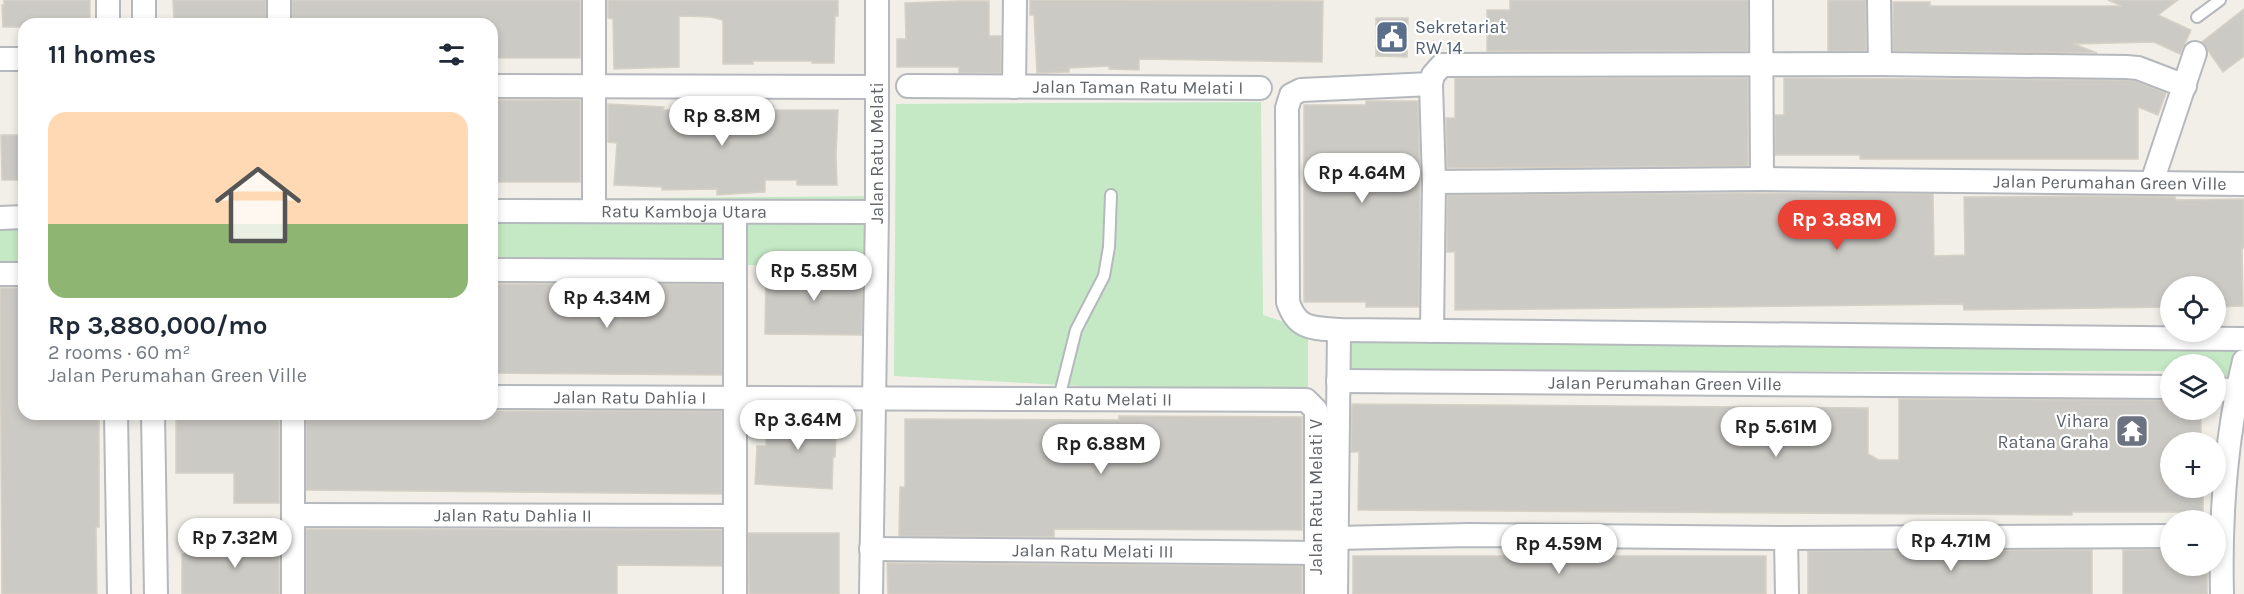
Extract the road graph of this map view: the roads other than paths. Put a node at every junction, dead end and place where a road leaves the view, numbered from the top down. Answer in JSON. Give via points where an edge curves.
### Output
{"nodes":[{"id":1,"x":108,"y":0,"type":"edge"},
{"id":2,"x":144,"y":0,"type":"edge"},
{"id":3,"x":279,"y":0,"type":"edge"},
{"id":4,"x":594,"y":0,"type":"edge"},
{"id":5,"x":877,"y":0,"type":"edge"},
{"id":6,"x":1015,"y":0,"type":"edge"},
{"id":7,"x":1761,"y":0,"type":"edge"},
{"id":8,"x":1880,"y":0,"type":"edge"},
{"id":9,"x":2220,"y":0,"type":"edge"},
{"id":10,"x":2197,"y":17,"type":"dead end"},
{"id":11,"x":108,"y":18,"type":"edge"},
{"id":12,"x":144,"y":18,"type":"edge"},
{"id":13,"x":279,"y":18,"type":"edge"},
{"id":14,"x":2195,"y":53,"type":"dead end"},
{"id":15,"x":0,"y":59,"type":"edge"},
{"id":16,"x":18,"y":59,"type":"edge"},
{"id":17,"x":1761,"y":64,"type":"junction"},
{"id":18,"x":1880,"y":64,"type":"junction"},
{"id":19,"x":1431,"y":84,"type":"junction"},
{"id":20,"x":498,"y":86,"type":"edge"},
{"id":21,"x":594,"y":86,"type":"junction"},
{"id":22,"x":908,"y":86,"type":"dead end"},
{"id":23,"x":2185,"y":86,"type":"junction"},
{"id":24,"x":877,"y":87,"type":"junction"},
{"id":25,"x":1014,"y":87,"type":"junction"},
{"id":26,"x":1260,"y":88,"type":"dead end"},
{"id":27,"x":1762,"y":179,"type":"junction"},
{"id":28,"x":1434,"y":182,"type":"junction"},
{"id":29,"x":2152,"y":182,"type":"junction"},
{"id":30,"x":2244,"y":184,"type":"edge"},
{"id":31,"x":1111,"y":195,"type":"dead end"},
{"id":32,"x":498,"y":211,"type":"edge"},
{"id":33,"x":594,"y":211,"type":"junction"},
{"id":34,"x":735,"y":212,"type":"junction"},
{"id":35,"x":877,"y":212,"type":"junction"},
{"id":36,"x":18,"y":217,"type":"edge"},
{"id":37,"x":0,"y":218,"type":"edge"},
{"id":38,"x":498,"y":270,"type":"edge"},
{"id":39,"x":735,"y":271,"type":"junction"},
{"id":40,"x":0,"y":274,"type":"edge"},
{"id":41,"x":18,"y":274,"type":"edge"},
{"id":42,"x":1339,"y":330,"type":"junction"},
{"id":43,"x":1432,"y":331,"type":"junction"},
{"id":44,"x":2244,"y":339,"type":"edge"},
{"id":45,"x":2244,"y":361,"type":"edge"},
{"id":46,"x":1338,"y":381,"type":"junction"},
{"id":47,"x":2160,"y":387,"type":"edge"},
{"id":48,"x":2232,"y":390,"type":"edge"},
{"id":49,"x":498,"y":397,"type":"edge"},
{"id":50,"x":735,"y":397,"type":"junction"},
{"id":51,"x":875,"y":397,"type":"junction"},
{"id":52,"x":1059,"y":398,"type":"junction"},
{"id":53,"x":1310,"y":403,"type":"joint"},
{"id":54,"x":116,"y":420,"type":"edge"},
{"id":55,"x":153,"y":420,"type":"edge"},
{"id":56,"x":293,"y":420,"type":"edge"},
{"id":57,"x":2220,"y":510,"type":"edge"},
{"id":58,"x":293,"y":515,"type":"junction"},
{"id":59,"x":735,"y":516,"type":"junction"},
{"id":60,"x":2160,"y":536,"type":"edge"},
{"id":61,"x":1336,"y":538,"type":"junction"},
{"id":62,"x":1786,"y":538,"type":"junction"},
{"id":63,"x":871,"y":549,"type":"junction"},
{"id":64,"x":1316,"y":553,"type":"junction"},
{"id":65,"x":2221,"y":576,"type":"edge"},
{"id":66,"x":119,"y":594,"type":"edge"},
{"id":67,"x":156,"y":594,"type":"edge"},
{"id":68,"x":293,"y":594,"type":"edge"},
{"id":69,"x":735,"y":594,"type":"edge"},
{"id":70,"x":871,"y":594,"type":"edge"},
{"id":71,"x":1316,"y":594,"type":"edge"},
{"id":72,"x":1336,"y":594,"type":"edge"},
{"id":73,"x":1787,"y":594,"type":"edge"},
{"id":74,"x":2222,"y":594,"type":"edge"}],
"edges":[{"from":1,"to":11,"type":"street"},
{"from":2,"to":12,"type":"street"},
{"from":3,"to":13,"type":"street"},
{"from":4,"to":21,"type":"street"},
{"from":5,"to":24,"type":"street","name":"Jalan Ratu Melati"},
{"from":6,"to":25,"type":"street","name":"Jalan Taman Ratu Melati I"},
{"from":7,"to":17,"type":"street"},
{"from":8,"to":18,"type":"street"},
{"from":9,"to":10,"type":"lane"},
{"from":14,"to":23,"type":"street"},
{"from":15,"to":16,"type":"street"},
{"from":17,"to":18,"type":"street"},
{"from":17,"to":19,"type":"street","via":[[1442,64],[1434,72]]},
{"from":17,"to":27,"type":"street"},
{"from":18,"to":23,"type":"street","via":[[2126,67]]},
{"from":19,"to":28,"type":"street"},
{"from":19,"to":42,"type":"street","via":[[1301,90],[1291,95],[1287,108],[1288,302],[1299,322]]},
{"from":20,"to":21,"type":"street"},
{"from":21,"to":24,"type":"street"},
{"from":21,"to":33,"type":"street"},
{"from":22,"to":25,"type":"street","name":"Jalan Taman Ratu Melati I"},
{"from":23,"to":29,"type":"street"},
{"from":24,"to":35,"type":"street","name":"Jalan Ratu Melati"},
{"from":25,"to":26,"type":"street","name":"Jalan Taman Ratu Melati I"},
{"from":27,"to":28,"type":"street","name":"Jalan Perumahan Green Ville"},
{"from":27,"to":29,"type":"street","name":"Jalan Perumahan Green Ville"},
{"from":28,"to":43,"type":"street"},
{"from":29,"to":30,"type":"street","name":"Jalan Perumahan Green Ville"},
{"from":31,"to":52,"type":"lane","via":[[1104,276],[1076,330]]},
{"from":32,"to":33,"type":"street","name":"Ratu Kamboja Utara"},
{"from":33,"to":34,"type":"street","name":"Ratu Kamboja Utara"},
{"from":34,"to":35,"type":"street","name":"Ratu Kamboja Utara"},
{"from":34,"to":39,"type":"street"},
{"from":35,"to":51,"type":"street","name":"Jalan Ratu Melati"},
{"from":36,"to":37,"type":"street"},
{"from":38,"to":39,"type":"street"},
{"from":39,"to":50,"type":"street"},
{"from":40,"to":41,"type":"street"},
{"from":42,"to":43,"type":"street"},
{"from":42,"to":46,"type":"street"},
{"from":43,"to":44,"type":"street"},
{"from":45,"to":48,"type":"street"},
{"from":46,"to":47,"type":"street","name":"Jalan Perumahan Green Ville"},
{"from":46,"to":61,"type":"street"},
{"from":48,"to":57,"type":"street"},
{"from":49,"to":50,"type":"street","name":"Jalan Ratu Dahlia I"},
{"from":50,"to":51,"type":"street","name":"Jalan Ratu Dahlia I"},
{"from":50,"to":59,"type":"street"},
{"from":51,"to":52,"type":"street","name":"Jalan Ratu Melati II"},
{"from":51,"to":63,"type":"street","name":"Jalan Ratu Melati"},
{"from":52,"to":53,"type":"street","name":"Jalan Ratu Melati II","via":[[1301,399]]},
{"from":53,"to":64,"type":"street","name":"Jalan Ratu Melati V","via":[[1316,410]]},
{"from":54,"to":66,"type":"street"},
{"from":55,"to":67,"type":"street"},
{"from":56,"to":58,"type":"street"},
{"from":58,"to":59,"type":"street","name":"Jalan Ratu Dahlia II"},
{"from":58,"to":68,"type":"street"},
{"from":59,"to":69,"type":"street"},
{"from":60,"to":62,"type":"street"},
{"from":61,"to":62,"type":"street"},
{"from":61,"to":72,"type":"street"},
{"from":62,"to":73,"type":"street"},
{"from":63,"to":64,"type":"street","name":"Jalan Ratu Melati III"},
{"from":63,"to":70,"type":"street","name":"Jalan Ratu Melati"},
{"from":64,"to":71,"type":"street","name":"Jalan Ratu Melati V"},
{"from":65,"to":74,"type":"street"}]}
